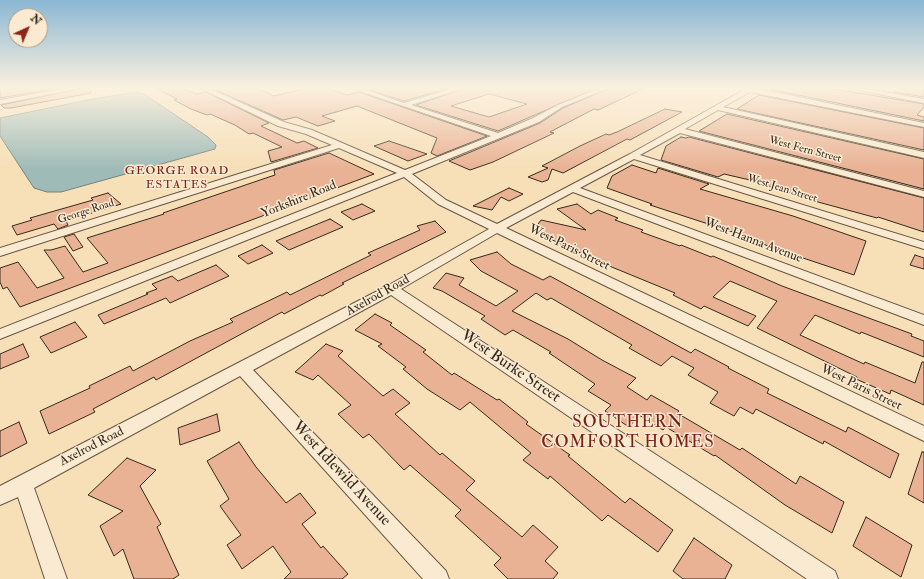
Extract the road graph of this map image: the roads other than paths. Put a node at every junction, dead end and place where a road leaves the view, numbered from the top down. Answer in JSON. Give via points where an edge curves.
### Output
{"nodes":[{"id":1,"x":262,"y":115,"type":"edge"},
{"id":2,"x":433,"y":115,"type":"edge"},
{"id":3,"x":545,"y":115,"type":"edge"},
{"id":4,"x":706,"y":115,"type":"edge"},
{"id":5,"x":749,"y":115,"type":"edge"},
{"id":6,"x":876,"y":115,"type":"edge"},
{"id":7,"x":924,"y":125,"type":"edge"},
{"id":8,"x":679,"y":130,"type":"junction"},
{"id":9,"x":498,"y":136,"type":"junction"},
{"id":10,"x":339,"y":145,"type":"junction"},
{"id":11,"x":924,"y":155,"type":"edge"},
{"id":12,"x":633,"y":156,"type":"junction"},
{"id":13,"x":405,"y":173,"type":"junction"},
{"id":14,"x":571,"y":188,"type":"junction"},
{"id":15,"x":924,"y":194,"type":"edge"},
{"id":16,"x":496,"y":229,"type":"junction"},
{"id":17,"x":924,"y":246,"type":"edge"},
{"id":18,"x":0,"y":252,"type":"edge"},
{"id":19,"x":392,"y":289,"type":"junction"},
{"id":20,"x":924,"y":320,"type":"edge"},
{"id":21,"x":0,"y":334,"type":"edge"},
{"id":22,"x":243,"y":369,"type":"junction"},
{"id":23,"x":924,"y":434,"type":"edge"},
{"id":24,"x":23,"y":483,"type":"junction"},
{"id":25,"x":0,"y":496,"type":"edge"},
{"id":26,"x":56,"y":579,"type":"edge"},
{"id":27,"x":438,"y":579,"type":"edge"},
{"id":28,"x":827,"y":579,"type":"edge"}],
"edges":[{"from":1,"to":10,"type":"street","name":"West Paris Street"},
{"from":2,"to":9,"type":"street"},
{"from":3,"to":9,"type":"street","name":"Yorkshire Road"},
{"from":4,"to":8,"type":"street","name":"Axelrod Road"},
{"from":5,"to":11,"type":"street"},
{"from":6,"to":7,"type":"street"},
{"from":8,"to":12,"type":"street","name":"Axelrod Road"},
{"from":8,"to":15,"type":"street","name":"West Fern Street"},
{"from":9,"to":13,"type":"street","name":"Yorkshire Road"},
{"from":10,"to":13,"type":"street","name":"West Paris Street"},
{"from":10,"to":18,"type":"street","name":"George Road"},
{"from":12,"to":14,"type":"street","name":"Axelrod Road"},
{"from":12,"to":17,"type":"street","name":"West Jean Street"},
{"from":13,"to":16,"type":"street","name":"West Paris Street","via":[[442,202]]},
{"from":13,"to":21,"type":"street","name":"Yorkshire Road"},
{"from":14,"to":16,"type":"street","name":"Axelrod Road"},
{"from":14,"to":20,"type":"street","name":"West Hanna Avenue"},
{"from":16,"to":19,"type":"street","name":"Axelrod Road"},
{"from":16,"to":23,"type":"street","name":"West Paris Street"},
{"from":19,"to":22,"type":"street","name":"Axelrod Road"},
{"from":19,"to":28,"type":"street","name":"West Burke Street"},
{"from":22,"to":24,"type":"street","name":"Axelrod Road"},
{"from":22,"to":27,"type":"street","name":"West Idlewild Avenue"},
{"from":24,"to":25,"type":"street","name":"Axelrod Road"},
{"from":24,"to":26,"type":"street"}]}
